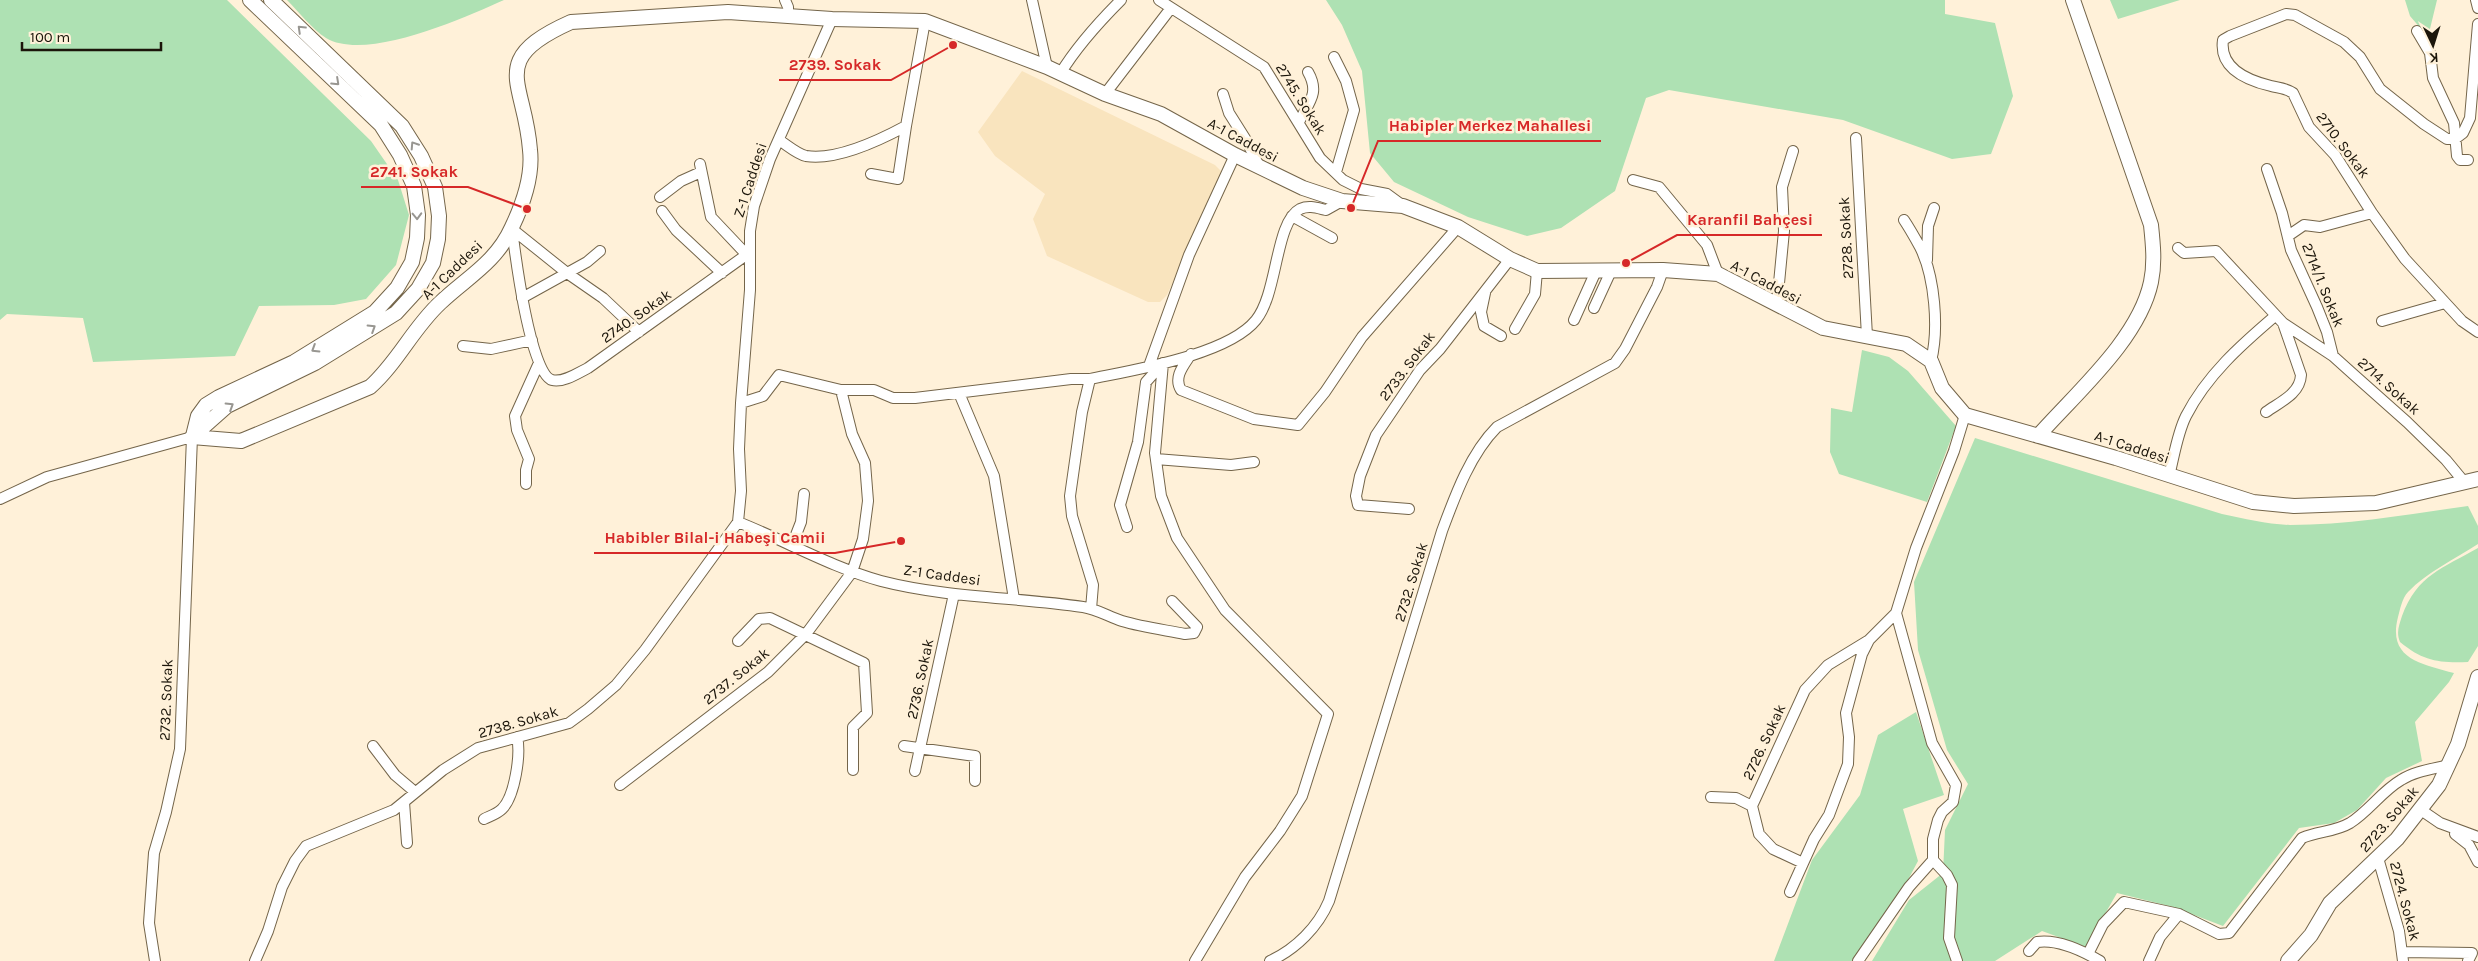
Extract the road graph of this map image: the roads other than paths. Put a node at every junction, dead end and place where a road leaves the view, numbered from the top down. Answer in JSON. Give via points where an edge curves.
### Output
{"nodes":[{"id":1,"x":250,"y":0,"type":"edge"},
{"id":2,"x":271,"y":0,"type":"edge"},
{"id":3,"x":785,"y":0,"type":"edge"},
{"id":4,"x":1032,"y":0,"type":"edge"},
{"id":5,"x":1121,"y":0,"type":"edge"},
{"id":6,"x":1159,"y":0,"type":"edge"},
{"id":7,"x":2073,"y":0,"type":"edge"},
{"id":8,"x":2476,"y":0,"type":"edge"},
{"id":9,"x":1170,"y":8,"type":"junction"},
{"id":10,"x":2478,"y":8,"type":"edge"},
{"id":11,"x":788,"y":16,"type":"junction"},
{"id":12,"x":832,"y":19,"type":"junction"},
{"id":13,"x":925,"y":21,"type":"junction"},
{"id":14,"x":2478,"y":24,"type":"edge"},
{"id":15,"x":2417,"y":31,"type":"dead end"},
{"id":16,"x":1334,"y":57,"type":"dead end"},
{"id":17,"x":1046,"y":67,"type":"junction"},
{"id":18,"x":1308,"y":72,"type":"dead end"},
{"id":19,"x":1060,"y":74,"type":"junction"},
{"id":20,"x":1105,"y":94,"type":"junction"},
{"id":21,"x":1223,"y":94,"type":"dead end"},
{"id":22,"x":1299,"y":122,"type":"junction"},
{"id":23,"x":906,"y":126,"type":"junction"},
{"id":24,"x":1856,"y":138,"type":"dead end"},
{"id":25,"x":2455,"y":139,"type":"junction"},
{"id":26,"x":779,"y":140,"type":"junction"},
{"id":27,"x":1793,"y":151,"type":"dead end"},
{"id":28,"x":1234,"y":155,"type":"junction"},
{"id":29,"x":2468,"y":160,"type":"dead end"},
{"id":30,"x":1259,"y":166,"type":"junction"},
{"id":31,"x":2267,"y":168,"type":"dead end"},
{"id":32,"x":1336,"y":172,"type":"junction"},
{"id":33,"x":871,"y":174,"type":"dead end"},
{"id":34,"x":1633,"y":180,"type":"dead end"},
{"id":35,"x":660,"y":197,"type":"dead end"},
{"id":36,"x":1342,"y":200,"type":"junction"},
{"id":37,"x":1403,"y":206,"type":"junction"},
{"id":38,"x":1934,"y":208,"type":"dead end"},
{"id":39,"x":662,"y":211,"type":"dead end"},
{"id":40,"x":2372,"y":213,"type":"junction"},
{"id":41,"x":1292,"y":216,"type":"junction"},
{"id":42,"x":1904,"y":220,"type":"dead end"},
{"id":43,"x":1458,"y":227,"type":"junction"},
{"id":44,"x":512,"y":229,"type":"junction"},
{"id":45,"x":2288,"y":236,"type":"junction"},
{"id":46,"x":1332,"y":238,"type":"dead end"},
{"id":47,"x":2178,"y":248,"type":"dead end"},
{"id":48,"x":600,"y":251,"type":"dead end"},
{"id":49,"x":748,"y":253,"type":"junction"},
{"id":50,"x":1510,"y":259,"type":"junction"},
{"id":51,"x":1927,"y":266,"type":"junction"},
{"id":52,"x":1663,"y":270,"type":"junction"},
{"id":53,"x":1538,"y":271,"type":"junction"},
{"id":54,"x":1596,"y":271,"type":"junction"},
{"id":55,"x":1611,"y":271,"type":"junction"},
{"id":56,"x":567,"y":273,"type":"junction"},
{"id":57,"x":722,"y":273,"type":"junction"},
{"id":58,"x":1718,"y":274,"type":"junction"},
{"id":59,"x":1486,"y":289,"type":"junction"},
{"id":60,"x":522,"y":298,"type":"junction"},
{"id":61,"x":2445,"y":303,"type":"junction"},
{"id":62,"x":1777,"y":304,"type":"junction"},
{"id":63,"x":1594,"y":308,"type":"dead end"},
{"id":64,"x":1574,"y":320,"type":"dead end"},
{"id":65,"x":2279,"y":320,"type":"junction"},
{"id":66,"x":2382,"y":321,"type":"dead end"},
{"id":67,"x":1515,"y":329,"type":"dead end"},
{"id":68,"x":639,"y":332,"type":"junction"},
{"id":69,"x":2478,"y":332,"type":"edge"},
{"id":70,"x":1500,"y":336,"type":"dead end"},
{"id":71,"x":1867,"y":336,"type":"junction"},
{"id":72,"x":532,"y":340,"type":"junction"},
{"id":73,"x":462,"y":346,"type":"dead end"},
{"id":74,"x":1191,"y":354,"type":"junction"},
{"id":75,"x":2333,"y":356,"type":"junction"},
{"id":76,"x":1931,"y":361,"type":"junction"},
{"id":77,"x":1163,"y":363,"type":"junction"},
{"id":78,"x":538,"y":365,"type":"junction"},
{"id":79,"x":1149,"y":366,"type":"junction"},
{"id":80,"x":1090,"y":379,"type":"junction"},
{"id":81,"x":841,"y":390,"type":"junction"},
{"id":82,"x":960,"y":393,"type":"junction"},
{"id":83,"x":741,"y":403,"type":"junction"},
{"id":84,"x":2266,"y":412,"type":"dead end"},
{"id":85,"x":1965,"y":415,"type":"junction"},
{"id":86,"x":2038,"y":436,"type":"junction"},
{"id":87,"x":192,"y":437,"type":"junction"},
{"id":88,"x":1156,"y":459,"type":"junction"},
{"id":89,"x":1254,"y":462,"type":"dead end"},
{"id":90,"x":2169,"y":476,"type":"junction"},
{"id":91,"x":2471,"y":481,"type":"edge"},
{"id":92,"x":526,"y":484,"type":"dead end"},
{"id":93,"x":804,"y":494,"type":"dead end"},
{"id":94,"x":0,"y":499,"type":"edge"},
{"id":95,"x":1409,"y":509,"type":"dead end"},
{"id":96,"x":738,"y":522,"type":"junction"},
{"id":97,"x":1127,"y":527,"type":"dead end"},
{"id":98,"x":792,"y":545,"type":"junction"},
{"id":99,"x":852,"y":572,"type":"junction"},
{"id":100,"x":954,"y":594,"type":"junction"},
{"id":101,"x":1014,"y":599,"type":"junction"},
{"id":102,"x":1172,"y":601,"type":"dead end"},
{"id":103,"x":1091,"y":608,"type":"junction"},
{"id":104,"x":1896,"y":613,"type":"junction"},
{"id":105,"x":806,"y":634,"type":"junction"},
{"id":106,"x":1869,"y":640,"type":"junction"},
{"id":107,"x":738,"y":642,"type":"dead end"},
{"id":108,"x":2478,"y":677,"type":"edge"},
{"id":109,"x":517,"y":737,"type":"junction"},
{"id":110,"x":373,"y":746,"type":"dead end"},
{"id":111,"x":904,"y":746,"type":"dead end"},
{"id":112,"x":920,"y":749,"type":"junction"},
{"id":113,"x":2449,"y":765,"type":"junction"},
{"id":114,"x":853,"y":770,"type":"dead end"},
{"id":115,"x":915,"y":771,"type":"dead end"},
{"id":116,"x":976,"y":781,"type":"dead end"},
{"id":117,"x":620,"y":785,"type":"dead end"},
{"id":118,"x":416,"y":792,"type":"junction"},
{"id":119,"x":1711,"y":797,"type":"dead end"},
{"id":120,"x":404,"y":802,"type":"junction"},
{"id":121,"x":1752,"y":806,"type":"junction"},
{"id":122,"x":2420,"y":810,"type":"junction"},
{"id":123,"x":484,"y":819,"type":"dead end"},
{"id":124,"x":2445,"y":825,"type":"junction"},
{"id":125,"x":2478,"y":838,"type":"edge"},
{"id":126,"x":407,"y":843,"type":"dead end"},
{"id":127,"x":2378,"y":858,"type":"junction"},
{"id":128,"x":1932,"y":860,"type":"junction"},
{"id":129,"x":2478,"y":862,"type":"edge"},
{"id":130,"x":1803,"y":863,"type":"junction"},
{"id":131,"x":1790,"y":892,"type":"dead end"},
{"id":132,"x":2179,"y":914,"type":"junction"},
{"id":133,"x":2030,"y":952,"type":"dead end"},
{"id":134,"x":2088,"y":954,"type":"junction"},
{"id":135,"x":2403,"y":956,"type":"edge"},
{"id":136,"x":2470,"y":957,"type":"edge"},
{"id":137,"x":155,"y":961,"type":"edge"},
{"id":138,"x":255,"y":961,"type":"edge"},
{"id":139,"x":1195,"y":961,"type":"edge"},
{"id":140,"x":1270,"y":961,"type":"edge"},
{"id":141,"x":1858,"y":961,"type":"edge"},
{"id":142,"x":1957,"y":961,"type":"edge"},
{"id":143,"x":2100,"y":961,"type":"edge"},
{"id":144,"x":2149,"y":961,"type":"edge"},
{"id":145,"x":2288,"y":961,"type":"edge"}],
"edges":[{"from":1,"to":87,"type":"main road","one_way":true,"via":[[381,125],[414,186],[417,238],[412,262],[401,282],[375,312],[294,362],[219,396],[198,416]]},
{"from":87,"to":2,"type":"main road","one_way":true,"via":[[227,406],[315,363],[396,313],[426,276],[433,263],[438,239],[435,187],[402,126]]},
{"from":3,"to":11,"type":"street"},
{"from":4,"to":17,"type":"street"},
{"from":5,"to":19,"type":"street","via":[[1070,57]]},
{"from":6,"to":9,"type":"street","name":"2745. Sokak"},
{"from":7,"to":86,"type":"main road","via":[[2148,215],[2154,263],[2145,302],[2135,324]]},
{"from":8,"to":10,"type":"street"},
{"from":9,"to":20,"type":"street"},
{"from":9,"to":22,"type":"street","name":"2745. Sokak","via":[[1264,67]]},
{"from":11,"to":12,"type":"main road","name":"A-1 Caddesi"},
{"from":11,"to":44,"type":"main road","name":"A-1 Caddesi","via":[[728,12],[571,22],[528,45],[516,71],[517,89],[528,128],[530,161],[524,195]]},
{"from":12,"to":13,"type":"main road","name":"A-1 Caddesi"},
{"from":12,"to":26,"type":"street","name":"Z-1 Caddesi"},
{"from":13,"to":17,"type":"main road","name":"A-1 Caddesi"},
{"from":13,"to":23,"type":"street"},
{"from":14,"to":25,"type":"street","via":[[2470,118],[2463,133]]},
{"from":15,"to":25,"type":"street","via":[[2430,53],[2433,78],[2454,123]]},
{"from":16,"to":32,"type":"street","name":"2745. Sokak","via":[[1346,81],[1354,110]]},
{"from":17,"to":19,"type":"main road","name":"A-1 Caddesi"},
{"from":18,"to":22,"type":"street","via":[[1314,83],[1314,92]]},
{"from":19,"to":20,"type":"main road","name":"A-1 Caddesi"},
{"from":20,"to":28,"type":"main road","name":"A-1 Caddesi","via":[[1161,114]]},
{"from":21,"to":30,"type":"street","via":[[1229,113]]},
{"from":22,"to":32,"type":"street","name":"2745. Sokak","via":[[1320,158]]},
{"from":23,"to":26,"type":"street","via":[[883,139],[827,155],[806,156]]},
{"from":23,"to":33,"type":"street","via":[[898,179]]},
{"from":24,"to":71,"type":"street","name":"2728. Sokak"},
{"from":25,"to":29,"type":"street","via":[[2457,156],[2460,160]]},
{"from":25,"to":40,"type":"street","name":"2710. Sokak","via":[[2447,139],[2424,124],[2380,88],[2360,57],[2344,42],[2295,14],[2286,14],[2223,40],[2221,52],[2224,60],[2235,71],[2293,93],[2309,127],[2335,155]]},
{"from":26,"to":49,"type":"street","name":"Z-1 Caddesi","via":[[754,206]]},
{"from":27,"to":62,"type":"street","via":[[1782,187],[1784,231]]},
{"from":28,"to":30,"type":"main road","name":"A-1 Caddesi"},
{"from":28,"to":79,"type":"street","via":[[1192,247]]},
{"from":30,"to":36,"type":"main road","name":"A-1 Caddesi","via":[[1303,188]]},
{"from":31,"to":45,"type":"street","name":"2714/1. Sokak"},
{"from":32,"to":37,"type":"street","name":"2745. Sokak","via":[[1343,180],[1361,189],[1387,194]]},
{"from":34,"to":58,"type":"street","via":[[1659,187],[1707,245]]},
{"from":35,"to":49,"type":"street","via":[[700,168],[711,217]]},
{"from":36,"to":37,"type":"main road","name":"A-1 Caddesi"},
{"from":36,"to":41,"type":"street","via":[[1326,210],[1315,207],[1301,209]]},
{"from":37,"to":43,"type":"main road","name":"A-1 Caddesi"},
{"from":38,"to":51,"type":"street","via":[[1928,226]]},
{"from":39,"to":57,"type":"street","via":[[676,230]]},
{"from":40,"to":45,"type":"street","via":[[2320,228],[2304,225]]},
{"from":40,"to":61,"type":"street","name":"2710. Sokak","via":[[2405,259]]},
{"from":41,"to":46,"type":"street"},
{"from":41,"to":74,"type":"street","via":[[1283,234],[1271,289],[1257,319],[1230,340]]},
{"from":42,"to":51,"type":"street"},
{"from":43,"to":50,"type":"main road","name":"A-1 Caddesi"},
{"from":43,"to":74,"type":"street","via":[[1393,300],[1298,425],[1254,419],[1182,390],[1178,385],[1180,375]]},
{"from":44,"to":56,"type":"street"},
{"from":44,"to":60,"type":"street"},
{"from":44,"to":87,"type":"main road","name":"A-1 Caddesi","via":[[482,269],[440,302],[387,372],[370,387],[241,441]]},
{"from":45,"to":75,"type":"street","name":"2714/1. Sokak","via":[[2298,268],[2327,332]]},
{"from":47,"to":65,"type":"street","name":"2714. Sokak","via":[[2184,253],[2216,250]]},
{"from":48,"to":56,"type":"street"},
{"from":49,"to":57,"type":"street","name":"2740. Sokak"},
{"from":49,"to":83,"type":"street","name":"Z-1 Caddesi","via":[[750,290]]},
{"from":50,"to":53,"type":"main road","name":"A-1 Caddesi"},
{"from":50,"to":59,"type":"street","name":"2733. Sokak"},
{"from":51,"to":76,"type":"street","via":[[1936,333]]},
{"from":52,"to":55,"type":"main road","name":"A-1 Caddesi"},
{"from":52,"to":58,"type":"main road","name":"A-1 Caddesi"},
{"from":52,"to":140,"type":"street","name":"2732. Sokak","via":[[1615,363],[1512,418],[1485,439],[1453,501],[1442,531],[1323,916],[1282,955]]},
{"from":53,"to":54,"type":"main road","name":"A-1 Caddesi"},
{"from":53,"to":67,"type":"street","via":[[1535,294]]},
{"from":54,"to":55,"type":"main road","name":"A-1 Caddesi"},
{"from":54,"to":64,"type":"street"},
{"from":55,"to":63,"type":"street"},
{"from":56,"to":60,"type":"street"},
{"from":56,"to":68,"type":"street","via":[[604,298]]},
{"from":57,"to":68,"type":"street","name":"2740. Sokak"},
{"from":58,"to":62,"type":"main road","name":"A-1 Caddesi"},
{"from":59,"to":70,"type":"street","via":[[1481,312],[1484,326]]},
{"from":59,"to":95,"type":"street","name":"2733. Sokak","via":[[1420,370],[1376,435],[1360,476],[1356,496],[1358,505]]},
{"from":60,"to":72,"type":"street"},
{"from":61,"to":66,"type":"street"},
{"from":61,"to":69,"type":"street","name":"2710. Sokak"},
{"from":62,"to":71,"type":"main road","name":"A-1 Caddesi","via":[[1823,328]]},
{"from":65,"to":75,"type":"street","name":"2714. Sokak"},
{"from":65,"to":84,"type":"street","name":"2714. Sokak","via":[[2300,375],[2300,384],[2295,392]]},
{"from":65,"to":90,"type":"street","via":[[2238,348],[2214,374],[2186,417]]},
{"from":68,"to":78,"type":"street","name":"2740. Sokak","via":[[588,368],[567,378],[552,380]]},
{"from":71,"to":76,"type":"main road","name":"A-1 Caddesi","via":[[1906,344]]},
{"from":72,"to":73,"type":"street","via":[[491,349]]},
{"from":72,"to":78,"type":"street"},
{"from":74,"to":77,"type":"street"},
{"from":75,"to":91,"type":"street","name":"2714. Sokak"},
{"from":76,"to":85,"type":"main road","via":[[1942,388]]},
{"from":77,"to":79,"type":"street"},
{"from":77,"to":88,"type":"street"},
{"from":77,"to":97,"type":"street","via":[[1146,382],[1136,450],[1122,491],[1120,505]]},
{"from":78,"to":92,"type":"street","via":[[515,416],[529,459]]},
{"from":79,"to":80,"type":"street"},
{"from":80,"to":82,"type":"street"},
{"from":80,"to":103,"type":"street","via":[[1070,496],[1072,516],[1093,585]]},
{"from":81,"to":82,"type":"street","via":[[874,390],[893,398]]},
{"from":81,"to":83,"type":"street","via":[[779,374],[763,396]]},
{"from":81,"to":99,"type":"street","name":"2737. Sokak","via":[[852,434],[865,463],[868,502],[863,540]]},
{"from":82,"to":101,"type":"street","via":[[994,476]]},
{"from":83,"to":96,"type":"street","name":"Z-1 Caddesi"},
{"from":85,"to":86,"type":"main road","name":"A-1 Caddesi"},
{"from":85,"to":104,"type":"street","name":"2726. Sokak","via":[[1916,548]]},
{"from":86,"to":90,"type":"main road","name":"A-1 Caddesi"},
{"from":87,"to":94,"type":"street","via":[[47,477]]},
{"from":87,"to":137,"type":"street","name":"2732. Sokak","via":[[180,749],[154,853],[149,923]]},
{"from":88,"to":89,"type":"street","via":[[1231,465]]},
{"from":88,"to":139,"type":"street","via":[[1162,496],[1177,538],[1225,610],[1328,714],[1302,796],[1245,877]]},
{"from":90,"to":91,"type":"main road","name":"A-1 Caddesi","via":[[2252,502],[2294,506],[2376,502]]},
{"from":93,"to":98,"type":"street","via":[[800,522]]},
{"from":96,"to":98,"type":"street","name":"Z-1 Caddesi"},
{"from":96,"to":109,"type":"street","name":"2738. Sokak","via":[[616,685],[568,723]]},
{"from":98,"to":99,"type":"street","name":"Z-1 Caddesi"},
{"from":99,"to":100,"type":"street","name":"Z-1 Caddesi"},
{"from":99,"to":105,"type":"street","name":"2737. Sokak"},
{"from":100,"to":101,"type":"street","name":"Z-1 Caddesi"},
{"from":100,"to":112,"type":"street","name":"2736. Sokak"},
{"from":101,"to":103,"type":"street","name":"Z-1 Caddesi"},
{"from":102,"to":103,"type":"street","name":"Z-1 Caddesi","via":[[1189,617],[1196,631],[1185,634],[1122,621]]},
{"from":104,"to":106,"type":"street","name":"2726. Sokak"},
{"from":104,"to":128,"type":"street","via":[[1932,743],[1956,785],[1953,802],[1942,812],[1933,838]]},
{"from":105,"to":107,"type":"street","via":[[764,617]]},
{"from":105,"to":114,"type":"street","via":[[864,664],[867,713],[853,727]]},
{"from":105,"to":117,"type":"street","name":"2737. Sokak","via":[[768,672]]},
{"from":106,"to":121,"type":"street","name":"2726. Sokak","via":[[1828,666],[1805,690]]},
{"from":106,"to":130,"type":"street","name":"2726. Sokak","via":[[1846,713],[1848,764],[1829,815]]},
{"from":108,"to":113,"type":"main road","name":"2723. Sokak"},
{"from":109,"to":118,"type":"street","name":"2738. Sokak","via":[[478,748]]},
{"from":109,"to":123,"type":"street","via":[[518,769],[505,805]]},
{"from":110,"to":118,"type":"street","via":[[394,775]]},
{"from":111,"to":112,"type":"street"},
{"from":112,"to":115,"type":"street","name":"2736. Sokak"},
{"from":112,"to":116,"type":"street","via":[[975,756]]},
{"from":113,"to":122,"type":"main road","name":"2723. Sokak"},
{"from":113,"to":132,"type":"street","via":[[2400,780],[2349,823],[2302,838],[2230,933],[2219,934]]},
{"from":118,"to":120,"type":"street","name":"2738. Sokak"},
{"from":119,"to":121,"type":"street","via":[[1736,798]]},
{"from":120,"to":126,"type":"street"},
{"from":120,"to":138,"type":"street","name":"2738. Sokak","via":[[394,810],[306,846],[282,887]]},
{"from":121,"to":130,"type":"street","via":[[1758,834],[1773,849]]},
{"from":122,"to":124,"type":"street"},
{"from":122,"to":127,"type":"main road","name":"2723. Sokak"},
{"from":124,"to":125,"type":"street"},
{"from":124,"to":129,"type":"street","via":[[2469,845]]},
{"from":127,"to":135,"type":"street","name":"2724. Sokak"},
{"from":127,"to":145,"type":"main road","name":"2723. Sokak","via":[[2330,903],[2311,935]]},
{"from":128,"to":141,"type":"street","via":[[1909,887]]},
{"from":128,"to":142,"type":"street","via":[[1952,885],[1950,938]]},
{"from":130,"to":131,"type":"street","name":"2726. Sokak"},
{"from":132,"to":134,"type":"street","via":[[2124,902],[2103,924]]},
{"from":132,"to":144,"type":"street","via":[[2160,937]]},
{"from":133,"to":134,"type":"street","via":[[2037,942],[2047,940]]},
{"from":134,"to":143,"type":"street"},
{"from":135,"to":136,"type":"street","name":"2724. Sokak"}]}
